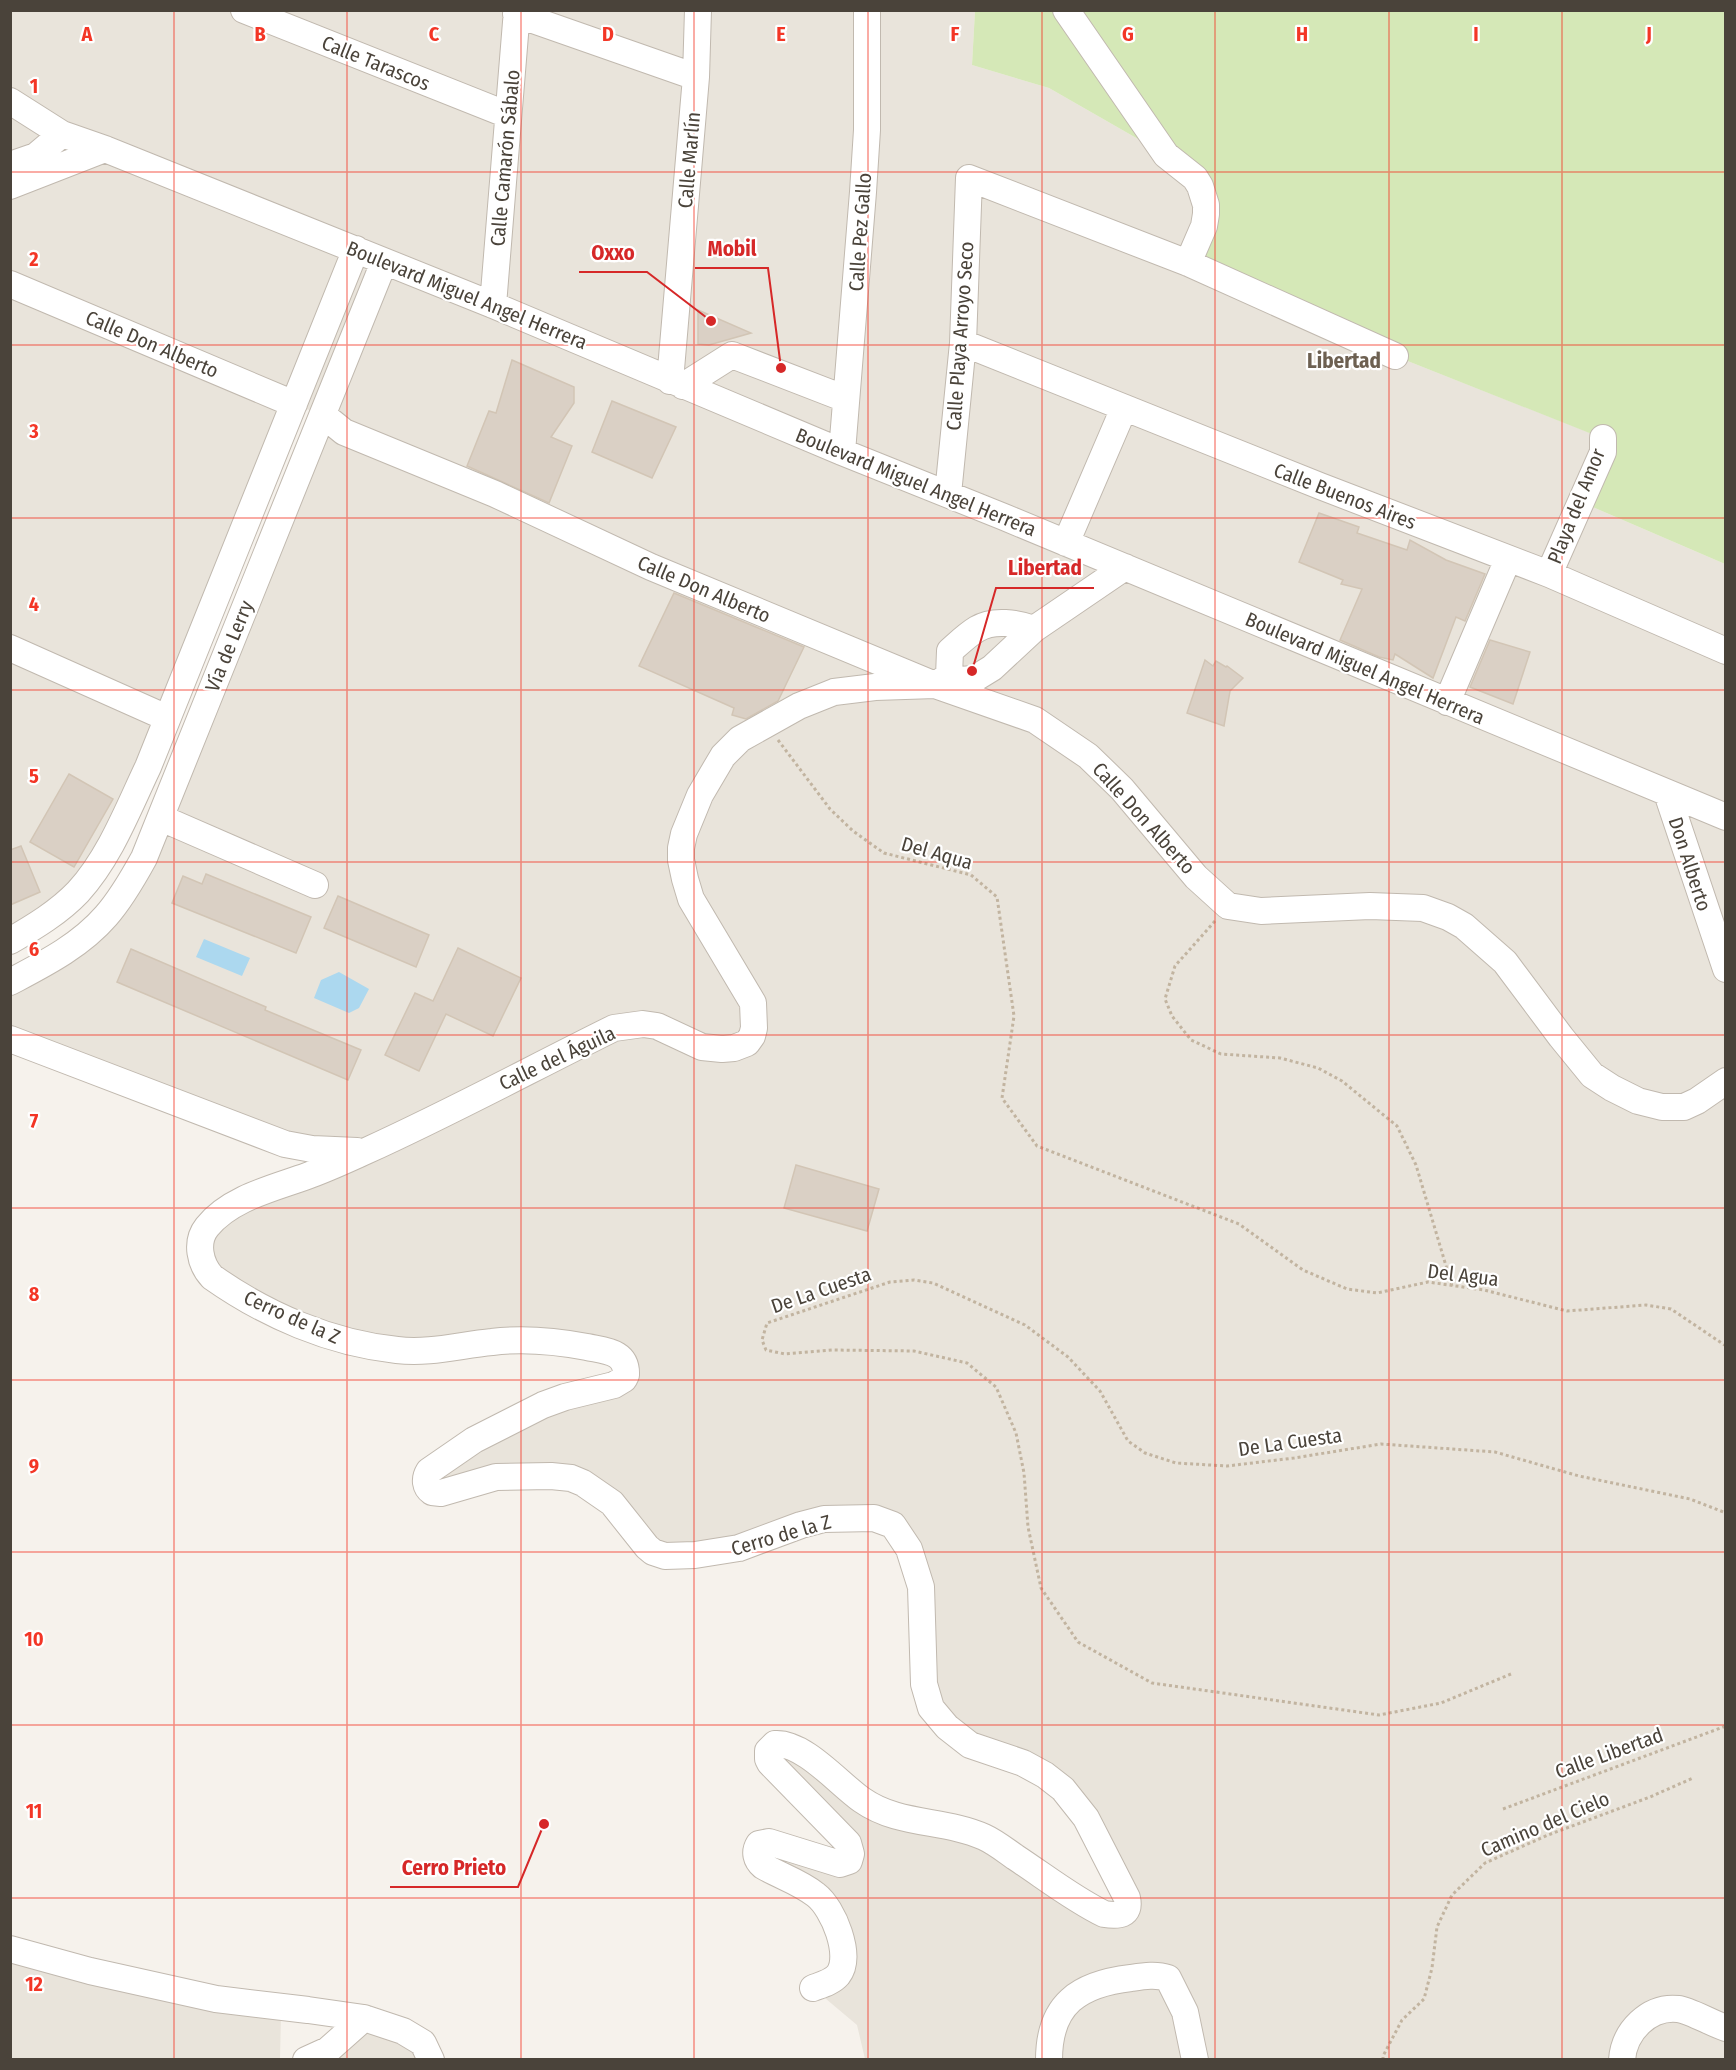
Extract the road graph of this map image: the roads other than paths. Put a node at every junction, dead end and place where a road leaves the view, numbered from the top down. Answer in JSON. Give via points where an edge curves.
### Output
{"nodes":[{"id":1,"x":244,"y":10,"type":"edge"},
{"id":2,"x":698,"y":10,"type":"edge"},
{"id":3,"x":867,"y":10,"type":"edge"},
{"id":4,"x":1066,"y":10,"type":"edge"},
{"id":5,"x":517,"y":13,"type":"edge"},
{"id":6,"x":696,"y":77,"type":"junction"},
{"id":7,"x":10,"y":101,"type":"edge"},
{"id":8,"x":508,"y":115,"type":"junction"},
{"id":9,"x":62,"y":134,"type":"junction"},
{"id":10,"x":105,"y":149,"type":"junction"},
{"id":11,"x":10,"y":165,"type":"edge"},
{"id":12,"x":10,"y":186,"type":"edge"},
{"id":13,"x":356,"y":249,"type":"junction"},
{"id":14,"x":384,"y":262,"type":"junction"},
{"id":15,"x":1188,"y":263,"type":"junction"},
{"id":16,"x":10,"y":284,"type":"edge"},
{"id":17,"x":493,"y":305,"type":"junction"},
{"id":18,"x":963,"y":343,"type":"junction"},
{"id":19,"x":1395,"y":356,"type":"dead end"},
{"id":20,"x":676,"y":383,"type":"junction"},
{"id":21,"x":846,"y":399,"type":"junction"},
{"id":22,"x":294,"y":404,"type":"junction"},
{"id":23,"x":1124,"y":408,"type":"junction"},
{"id":24,"x":323,"y":415,"type":"junction"},
{"id":25,"x":1603,"y":438,"type":"dead end"},
{"id":26,"x":842,"y":452,"type":"junction"},
{"id":27,"x":948,"y":494,"type":"junction"},
{"id":28,"x":1066,"y":543,"type":"junction"},
{"id":29,"x":1508,"y":559,"type":"junction"},
{"id":30,"x":1125,"y":567,"type":"junction"},
{"id":31,"x":1549,"y":574,"type":"junction"},
{"id":32,"x":1034,"y":629,"type":"junction"},
{"id":33,"x":10,"y":648,"type":"edge"},
{"id":34,"x":1725,"y":651,"type":"edge"},
{"id":35,"x":942,"y":680,"type":"junction"},
{"id":36,"x":1447,"y":702,"type":"junction"},
{"id":37,"x":167,"y":718,"type":"junction"},
{"id":38,"x":148,"y":767,"type":"junction"},
{"id":39,"x":176,"y":779,"type":"junction"},
{"id":40,"x":1667,"y":793,"type":"junction"},
{"id":41,"x":1725,"y":817,"type":"edge"},
{"id":42,"x":161,"y":818,"type":"junction"},
{"id":43,"x":315,"y":885,"type":"dead end"},
{"id":44,"x":10,"y":941,"type":"edge"},
{"id":45,"x":1725,"y":969,"type":"edge"},
{"id":46,"x":10,"y":982,"type":"edge"},
{"id":47,"x":10,"y":1039,"type":"edge"},
{"id":48,"x":1725,"y":1081,"type":"edge"},
{"id":49,"x":366,"y":1151,"type":"junction"},
{"id":50,"x":10,"y":1949,"type":"edge"},
{"id":51,"x":813,"y":1988,"type":"dead end"},
{"id":52,"x":364,"y":2018,"type":"junction"},
{"id":53,"x":1725,"y":2028,"type":"edge"},
{"id":54,"x":306,"y":2060,"type":"edge"},
{"id":55,"x":431,"y":2060,"type":"edge"},
{"id":56,"x":1049,"y":2060,"type":"edge"},
{"id":57,"x":1195,"y":2060,"type":"edge"},
{"id":58,"x":1622,"y":2060,"type":"edge"}],
"edges":[{"from":1,"to":8,"type":"street","name":"Calle Tarascos"},
{"from":2,"to":6,"type":"street","name":"Calle Marlín"},
{"from":3,"to":21,"type":"street","name":"Calle Pez Gallo","via":[[865,161]]},
{"from":4,"to":15,"type":"street","via":[[1166,155],[1200,186],[1206,214]]},
{"from":5,"to":6,"type":"street"},
{"from":5,"to":8,"type":"street","name":"Calle Camarón Sábalo"},
{"from":6,"to":20,"type":"street","name":"Calle Marlín"},
{"from":7,"to":9,"type":"street","name":"Boulevard Miguel Angel Herrera"},
{"from":8,"to":17,"type":"street","name":"Calle Camarón Sábalo"},
{"from":9,"to":10,"type":"street","name":"Boulevard Miguel Angel Herrera"},
{"from":9,"to":11,"type":"street","via":[[36,156]]},
{"from":10,"to":12,"type":"street"},
{"from":10,"to":13,"type":"street","name":"Boulevard Miguel Angel Herrera"},
{"from":13,"to":14,"type":"street","name":"Boulevard Miguel Angel Herrera"},
{"from":13,"to":22,"type":"street","name":"Vía de Lerry"},
{"from":14,"to":17,"type":"street","name":"Boulevard Miguel Angel Herrera"},
{"from":14,"to":24,"type":"street","name":"Vía de Lerry"},
{"from":15,"to":18,"type":"street","name":"Calle Playa Arroyo Seco","via":[[969,178]]},
{"from":15,"to":19,"type":"street"},
{"from":16,"to":22,"type":"street","name":"Calle Don Alberto"},
{"from":17,"to":20,"type":"street","name":"Boulevard Miguel Angel Herrera"},
{"from":18,"to":23,"type":"street","name":"Calle Buenos Aires"},
{"from":18,"to":27,"type":"street","name":"Calle Playa Arroyo Seco"},
{"from":20,"to":21,"type":"street","via":[[732,355]]},
{"from":20,"to":26,"type":"street","name":"Boulevard Miguel Angel Herrera"},
{"from":21,"to":26,"type":"street","name":"Calle Pez Gallo"},
{"from":22,"to":37,"type":"street","name":"Vía de Lerry"},
{"from":23,"to":28,"type":"street"},
{"from":23,"to":29,"type":"street","name":"Calle Buenos Aires"},
{"from":24,"to":35,"type":"street","name":"Calle Don Alberto","via":[[344,432],[495,494],[651,567]]},
{"from":24,"to":39,"type":"street","name":"Vía de Lerry"},
{"from":25,"to":31,"type":"street","name":"Playa del Amor","via":[[1603,452]]},
{"from":26,"to":27,"type":"street","name":"Boulevard Miguel Angel Herrera"},
{"from":27,"to":28,"type":"street","name":"Boulevard Miguel Angel Herrera"},
{"from":28,"to":30,"type":"street","name":"Boulevard Miguel Angel Herrera"},
{"from":29,"to":31,"type":"street","name":"Calle Buenos Aires"},
{"from":29,"to":36,"type":"street"},
{"from":30,"to":32,"type":"street","name":"Calle del Águila"},
{"from":30,"to":36,"type":"street","name":"Boulevard Miguel Angel Herrera"},
{"from":31,"to":34,"type":"street","name":"Calle Buenos Aires"},
{"from":32,"to":35,"type":"street","name":"Calle del Águila","via":[[992,668],[974,679]]},
{"from":32,"to":35,"type":"street","via":[[1018,623],[979,627],[950,651]]},
{"from":33,"to":37,"type":"street"},
{"from":35,"to":48,"type":"street","name":"Calle Don Alberto","via":[[1035,720],[1088,756],[1122,789],[1196,877],[1228,906],[1261,911],[1423,908],[1464,926],[1505,962],[1592,1075],[1612,1089],[1638,1101],[1684,1107]]},
{"from":35,"to":49,"type":"street","name":"Calle del Águila","via":[[834,692],[799,706],[740,739],[723,756],[700,795],[681,848],[684,879],[691,899],[753,1003],[754,1028],[747,1043],[734,1048],[702,1047],[657,1026],[614,1028]]},
{"from":36,"to":40,"type":"street","name":"Boulevard Miguel Angel Herrera"},
{"from":37,"to":38,"type":"street","name":"Vía de Lerry"},
{"from":38,"to":39,"type":"street"},
{"from":38,"to":44,"type":"street","name":"Vía de Lerry","via":[[107,850],[77,892]]},
{"from":39,"to":42,"type":"street","name":"Vía de Lerry"},
{"from":40,"to":41,"type":"street","name":"Boulevard Miguel Angel Herrera"},
{"from":40,"to":45,"type":"street","name":"Don Alberto"},
{"from":42,"to":43,"type":"street"},
{"from":42,"to":46,"type":"street","name":"Vía de Lerry","via":[[144,858],[105,918],[66,950]]},
{"from":47,"to":49,"type":"street","name":"Calle del Águila","via":[[285,1144]]},
{"from":49,"to":51,"type":"street","name":"Cerro de la Z","via":[[266,1189],[226,1211],[203,1234],[200,1250],[205,1269],[226,1287],[268,1309],[322,1334],[356,1343],[422,1352],[494,1341],[538,1340],[608,1351],[623,1361],[626,1375],[619,1382],[554,1400],[467,1444],[428,1473],[426,1484],[432,1492],[441,1493],[496,1477],[570,1478],[612,1503],[647,1547],[670,1556],[739,1548],[824,1519],[874,1518],[893,1525],[909,1549],[921,1587],[925,1690],[931,1708],[970,1745],[1023,1762],[1063,1789],[1086,1818],[1128,1900],[1124,1913],[1104,1914],[986,1838],[880,1810],[861,1800],[803,1753],[789,1745],[775,1744],[768,1751],[770,1763],[848,1844],[851,1854],[849,1861],[840,1864],[769,1842],[759,1844],[756,1850],[763,1866],[819,1896],[833,1915],[842,1968],[832,1980]]},
{"from":50,"to":52,"type":"street","via":[[216,2000]]},
{"from":52,"to":54,"type":"street","via":[[328,2049]]},
{"from":52,"to":55,"type":"street","via":[[403,2031],[423,2043]]},
{"from":53,"to":58,"type":"street","via":[[1680,2009],[1660,2010],[1637,2023],[1623,2048]]},
{"from":56,"to":57,"type":"street","via":[[1057,2018],[1069,2000],[1104,1983],[1156,1975],[1168,1978],[1185,2012]]}]}
